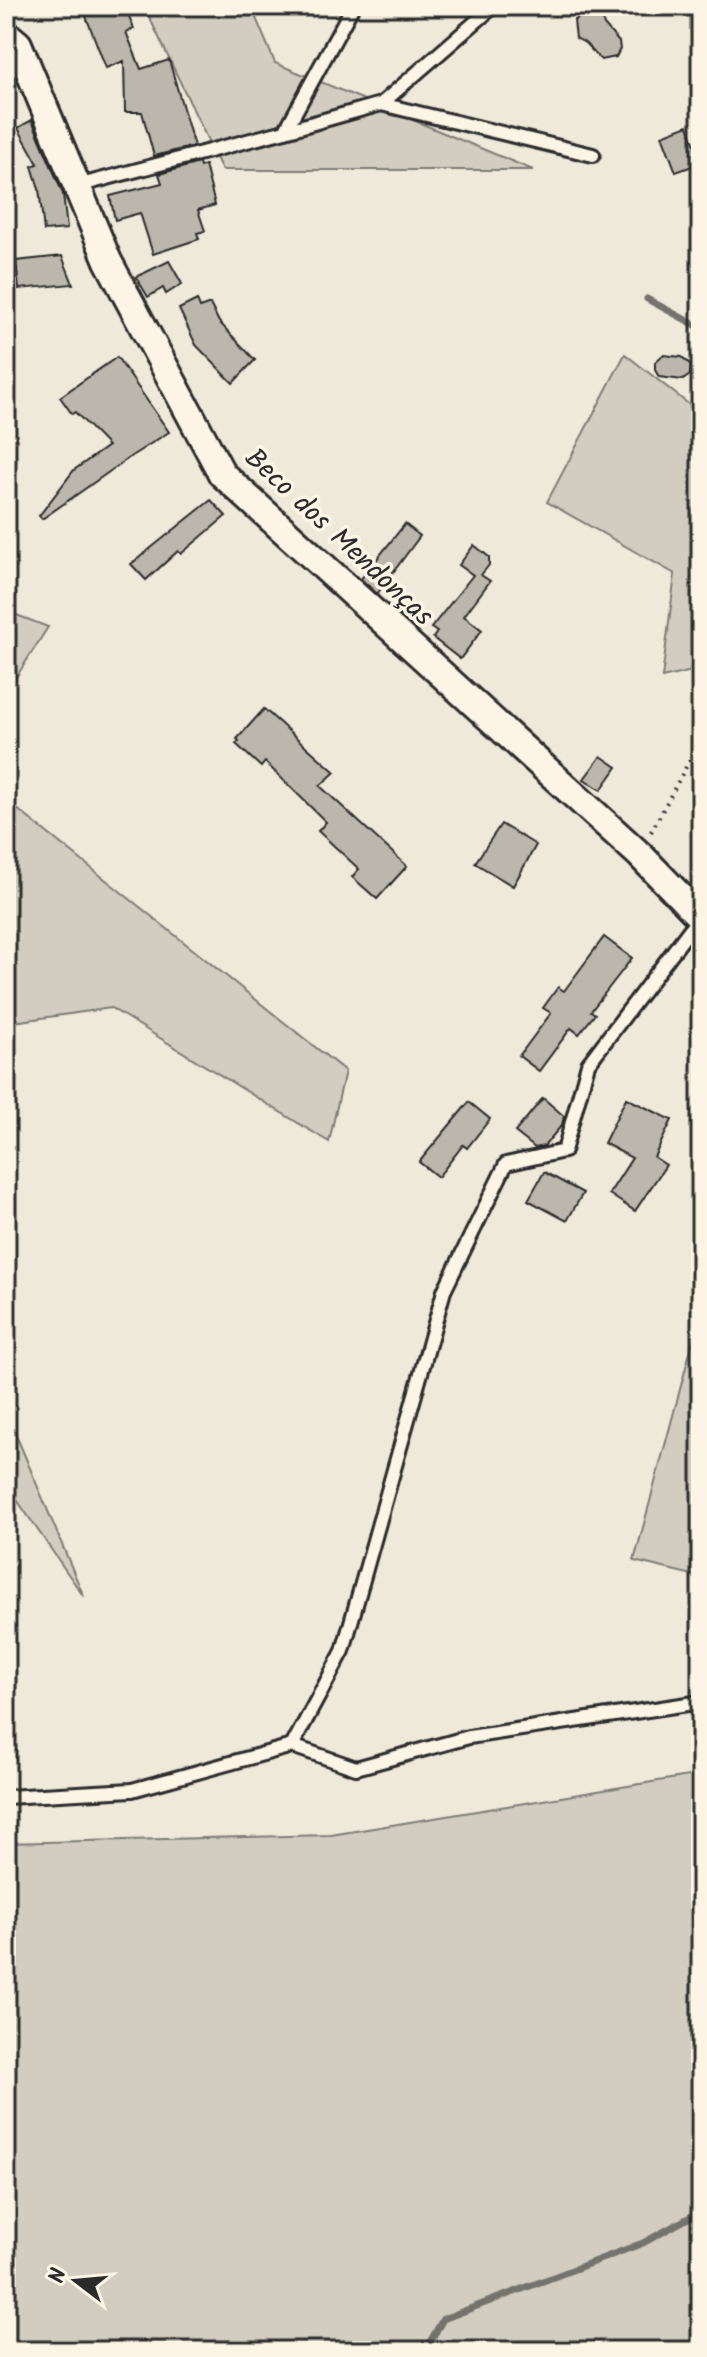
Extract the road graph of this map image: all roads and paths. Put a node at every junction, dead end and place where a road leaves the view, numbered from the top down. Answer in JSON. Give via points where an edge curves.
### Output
{"nodes":[{"id":1,"x":353,"y":6,"type":"edge"},
{"id":2,"x":494,"y":6,"type":"edge"},
{"id":3,"x":6,"y":34,"type":"edge"},
{"id":4,"x":381,"y":104,"type":"junction"},
{"id":5,"x":285,"y":131,"type":"junction"},
{"id":6,"x":593,"y":155,"type":"dead end"},
{"id":7,"x":77,"y":186,"type":"junction"},
{"id":8,"x":701,"y":739,"type":"edge"},
{"id":9,"x":640,"y":855,"type":"junction"},
{"id":10,"x":700,"y":917,"type":"edge"},
{"id":11,"x":701,"y":1702,"type":"edge"},
{"id":12,"x":292,"y":1746,"type":"junction"},
{"id":13,"x":6,"y":1797,"type":"edge"}],
"edges":[{"from":1,"to":5,"type":"lane"},
{"from":2,"to":4,"type":"lane"},
{"from":3,"to":7,"type":"street","name":"Beco dos Mendonças","via":[[18,44]]},
{"from":4,"to":5,"type":"lane"},
{"from":4,"to":6,"type":"lane"},
{"from":5,"to":7,"type":"lane"},
{"from":7,"to":9,"type":"street","name":"Beco dos Mendonças","via":[[108,261],[222,474]]},
{"from":8,"to":9,"type":"path"},
{"from":9,"to":10,"type":"street","name":"Beco dos Mendonças"},
{"from":10,"to":12,"type":"lane","via":[[588,1064],[564,1151],[506,1164],[499,1178],[444,1291],[343,1651]]},
{"from":11,"to":12,"type":"lane","via":[[469,1737],[356,1768]]},
{"from":12,"to":13,"type":"lane","via":[[132,1790]]}]}
